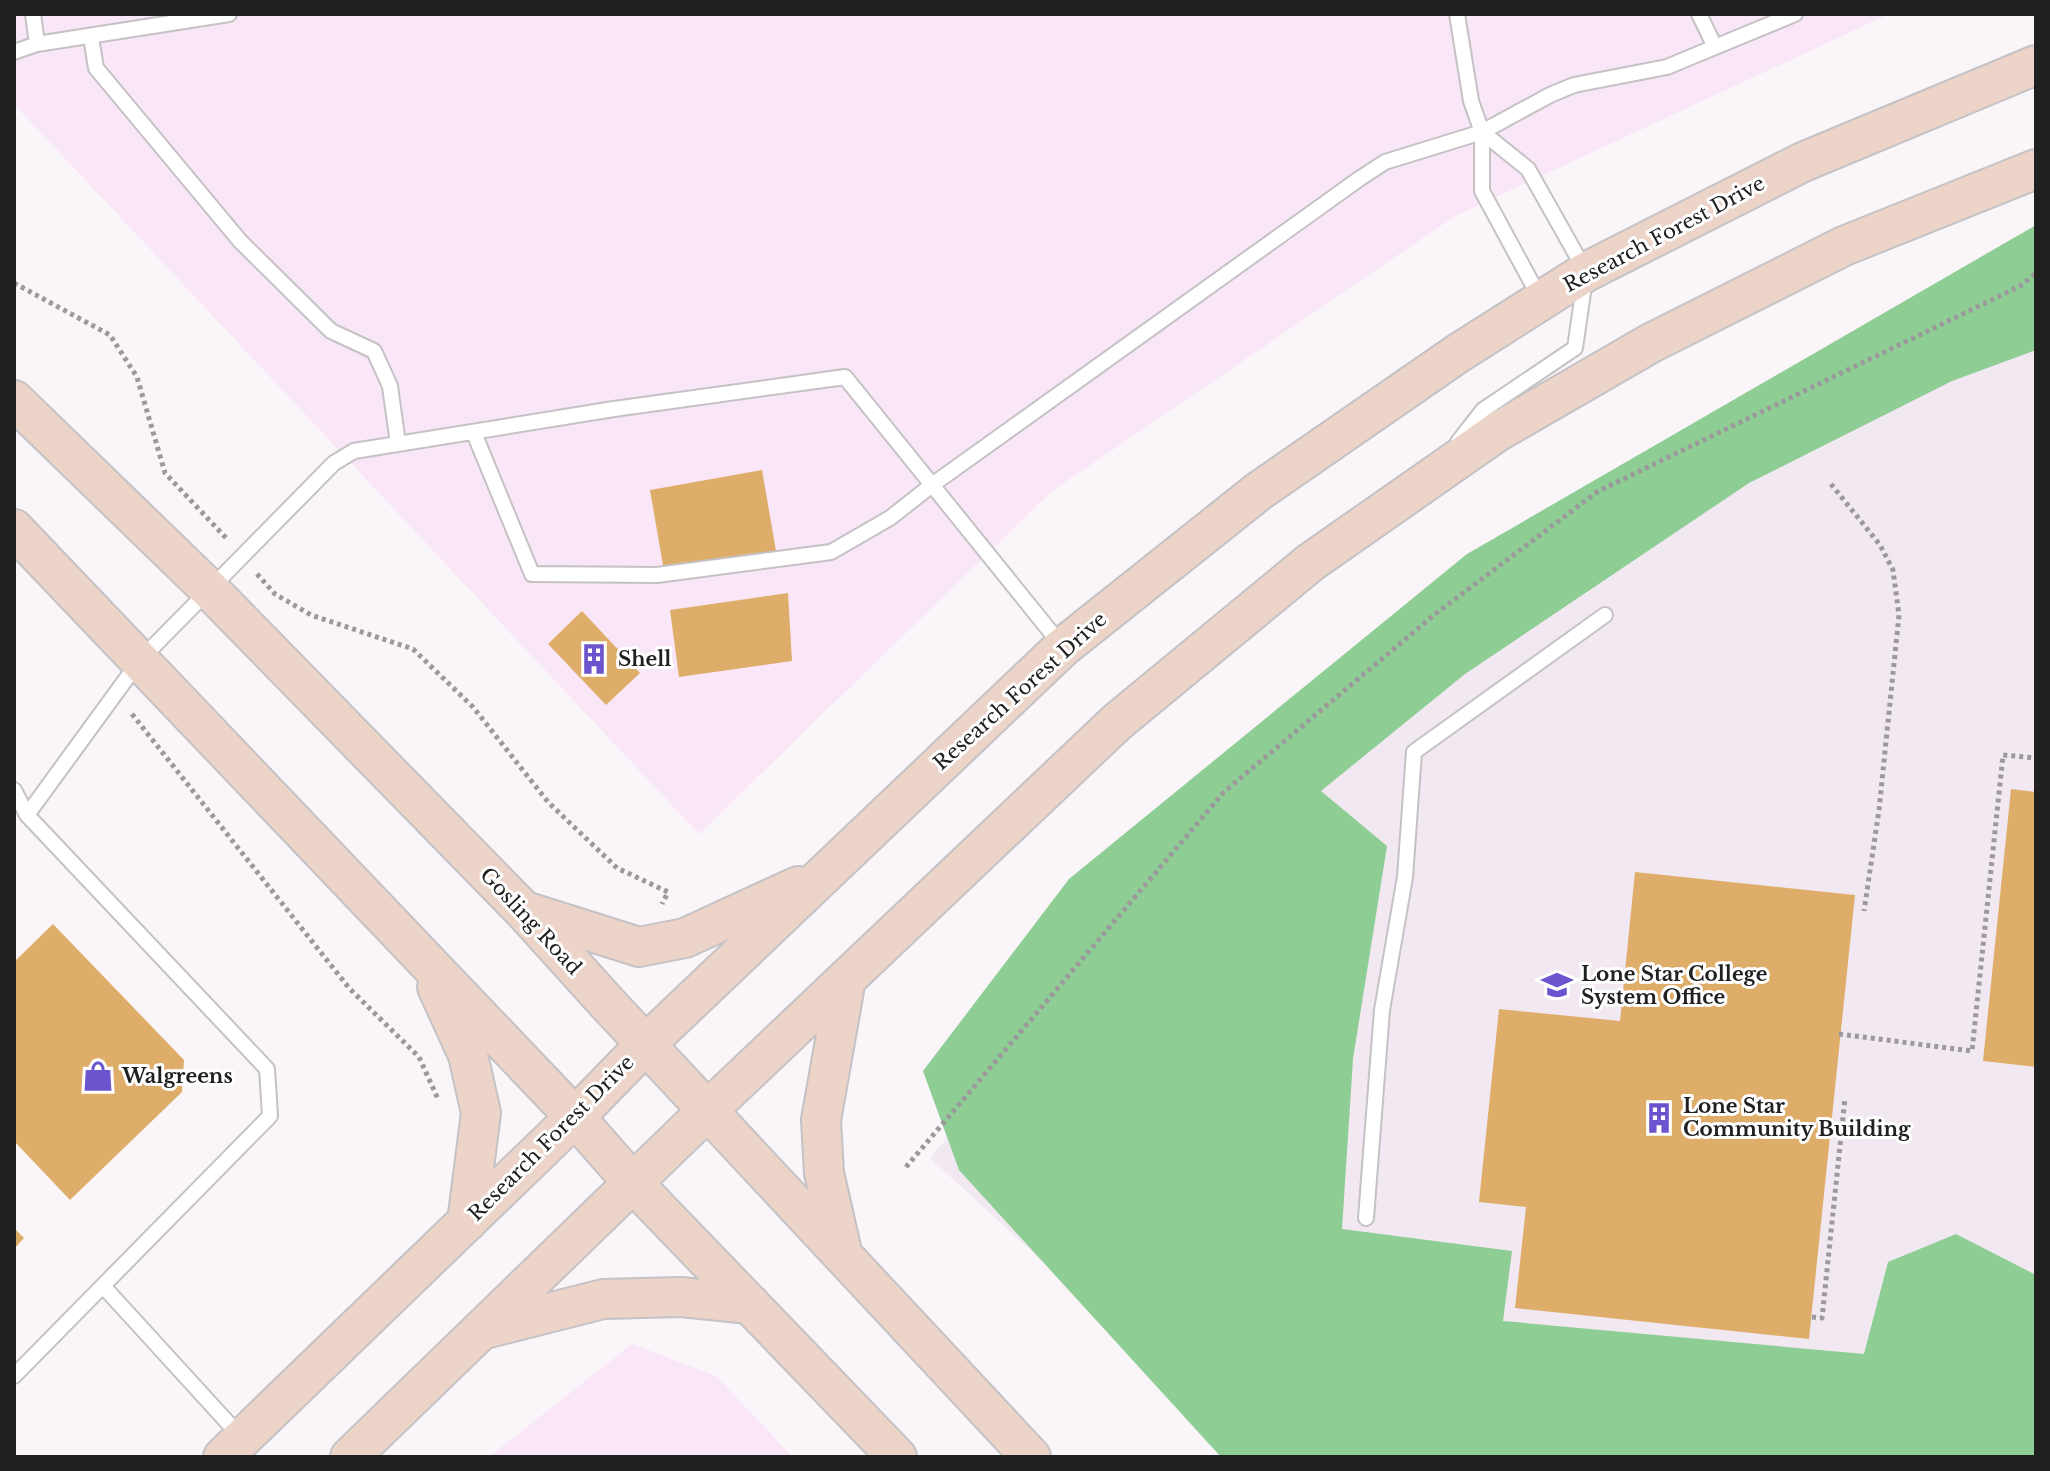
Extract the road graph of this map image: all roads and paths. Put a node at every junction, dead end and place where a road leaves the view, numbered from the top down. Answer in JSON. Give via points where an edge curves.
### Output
{"nodes":[{"id":1,"x":33,"y":14,"type":"edge"},
{"id":2,"x":229,"y":14,"type":"edge"},
{"id":3,"x":1457,"y":14,"type":"edge"},
{"id":4,"x":1699,"y":14,"type":"edge"},
{"id":5,"x":1795,"y":14,"type":"edge"},
{"id":6,"x":91,"y":37,"type":"junction"},
{"id":7,"x":37,"y":44,"type":"junction"},
{"id":8,"x":1715,"y":47,"type":"junction"},
{"id":9,"x":14,"y":52,"type":"edge"},
{"id":10,"x":2036,"y":65,"type":"edge"},
{"id":11,"x":1482,"y":132,"type":"junction"},
{"id":12,"x":2036,"y":169,"type":"edge"},
{"id":13,"x":1586,"y":272,"type":"junction"},
{"id":14,"x":2036,"y":273,"type":"edge"},
{"id":15,"x":14,"y":283,"type":"edge"},
{"id":16,"x":1541,"y":300,"type":"junction"},
{"id":17,"x":14,"y":400,"type":"edge"},
{"id":18,"x":474,"y":433,"type":"junction"},
{"id":19,"x":398,"y":444,"type":"junction"},
{"id":20,"x":1432,"y":478,"type":"junction"},
{"id":21,"x":1831,"y":484,"type":"dead end"},
{"id":22,"x":932,"y":485,"type":"junction"},
{"id":23,"x":14,"y":529,"type":"edge"},
{"id":24,"x":242,"y":556,"type":"junction"},
{"id":25,"x":209,"y":589,"type":"junction"},
{"id":26,"x":1605,"y":615,"type":"dead end"},
{"id":27,"x":1063,"y":647,"type":"junction"},
{"id":28,"x":140,"y":660,"type":"junction"},
{"id":29,"x":116,"y":694,"type":"junction"},
{"id":30,"x":2036,"y":758,"type":"edge"},
{"id":31,"x":14,"y":790,"type":"edge"},
{"id":32,"x":27,"y":815,"type":"junction"},
{"id":33,"x":826,"y":873,"type":"junction"},
{"id":34,"x":523,"y":910,"type":"junction"},
{"id":35,"x":1864,"y":911,"type":"dead end"},
{"id":36,"x":639,"y":947,"type":"junction"},
{"id":37,"x":425,"y":959,"type":"junction"},
{"id":38,"x":846,"y":979,"type":"junction"},
{"id":39,"x":1839,"y":1034,"type":"dead end"},
{"id":40,"x":646,"y":1044,"type":"junction"},
{"id":41,"x":1845,"y":1098,"type":"dead end"},
{"id":42,"x":708,"y":1110,"type":"junction"},
{"id":43,"x":444,"y":1112,"type":"dead end"},
{"id":44,"x":575,"y":1117,"type":"junction"},
{"id":45,"x":906,"y":1167,"type":"dead end"},
{"id":46,"x":633,"y":1183,"type":"junction"},
{"id":47,"x":1366,"y":1218,"type":"dead end"},
{"id":48,"x":467,"y":1222,"type":"junction"},
{"id":49,"x":842,"y":1255,"type":"junction"},
{"id":50,"x":103,"y":1286,"type":"junction"},
{"id":51,"x":750,"y":1304,"type":"junction"},
{"id":52,"x":1812,"y":1317,"type":"dead end"},
{"id":53,"x":482,"y":1330,"type":"junction"},
{"id":54,"x":14,"y":1376,"type":"edge"},
{"id":55,"x":233,"y":1448,"type":"edge"},
{"id":56,"x":350,"y":1457,"type":"edge"},
{"id":57,"x":897,"y":1457,"type":"edge"},
{"id":58,"x":1031,"y":1457,"type":"edge"}],
"edges":[{"from":1,"to":7,"type":"lane"},
{"from":2,"to":6,"type":"lane"},
{"from":3,"to":11,"type":"lane","via":[[1471,101]]},
{"from":4,"to":8,"type":"lane"},
{"from":5,"to":8,"type":"lane"},
{"from":6,"to":7,"type":"lane"},
{"from":6,"to":19,"type":"lane","via":[[96,68],[240,241],[331,331],[374,351],[390,386]]},
{"from":7,"to":9,"type":"lane"},
{"from":8,"to":11,"type":"lane","via":[[1667,67],[1574,85]]},
{"from":10,"to":13,"type":"main road","name":"Research Forest Drive","via":[[1803,162]]},
{"from":11,"to":13,"type":"lane","via":[[1528,169]]},
{"from":11,"to":16,"type":"lane","via":[[1482,191]]},
{"from":11,"to":22,"type":"lane","via":[[1385,162]]},
{"from":12,"to":20,"type":"main road","via":[[1844,246],[1651,343],[1497,432]]},
{"from":13,"to":16,"type":"main road","name":"Research Forest Drive"},
{"from":13,"to":20,"type":"lane","via":[[1575,348],[1483,410]]},
{"from":14,"to":45,"type":"path","via":[[2020,286],[1597,492],[1434,615],[1224,792]]},
{"from":15,"to":24,"type":"path","via":[[110,335],[137,377],[165,473]]},
{"from":16,"to":27,"type":"main road","name":"Research Forest Drive","via":[[1259,491]]},
{"from":17,"to":25,"type":"main road","name":"Gosling Road"},
{"from":18,"to":19,"type":"lane"},
{"from":18,"to":22,"type":"lane","via":[[845,377]]},
{"from":18,"to":22,"type":"lane","via":[[532,574],[657,575],[831,552],[890,518]]},
{"from":19,"to":24,"type":"lane","via":[[354,451],[334,463]]},
{"from":20,"to":38,"type":"main road","via":[[1311,562],[1117,722]]},
{"from":21,"to":35,"type":"path","via":[[1880,545],[1893,570],[1899,615]]},
{"from":22,"to":27,"type":"lane"},
{"from":23,"to":28,"type":"main road"},
{"from":24,"to":25,"type":"lane"},
{"from":24,"to":36,"type":"path","via":[[275,594],[311,615],[413,649],[473,707],[548,802],[617,868],[668,892]]},
{"from":25,"to":28,"type":"lane"},
{"from":25,"to":34,"type":"main road","name":"Gosling Road"},
{"from":26,"to":47,"type":"lane","via":[[1414,752],[1405,877],[1382,1010]]},
{"from":27,"to":33,"type":"main road","name":"Research Forest Drive"},
{"from":28,"to":29,"type":"lane"},
{"from":28,"to":37,"type":"main road"},
{"from":29,"to":32,"type":"lane"},
{"from":29,"to":43,"type":"path","via":[[349,988],[419,1057]]},
{"from":30,"to":39,"type":"path","via":[[2003,755],[1972,1051]]},
{"from":31,"to":32,"type":"lane"},
{"from":32,"to":50,"type":"lane","via":[[267,1069],[270,1116]]},
{"from":33,"to":36,"type":"main road","via":[[685,938]]},
{"from":33,"to":40,"type":"main road","name":"Research Forest Drive"},
{"from":34,"to":36,"type":"main road"},
{"from":34,"to":40,"type":"main road","name":"Gosling Road"},
{"from":37,"to":44,"type":"main road"},
{"from":37,"to":48,"type":"main road","via":[[468,1055],[481,1113]]},
{"from":38,"to":42,"type":"main road"},
{"from":38,"to":49,"type":"main road","via":[[821,1120],[824,1173]]},
{"from":40,"to":42,"type":"main road","name":"Gosling Road"},
{"from":40,"to":44,"type":"main road","name":"Research Forest Drive"},
{"from":41,"to":52,"type":"path","via":[[1822,1318]]},
{"from":42,"to":46,"type":"main road"},
{"from":42,"to":49,"type":"main road","name":"Gosling Road"},
{"from":44,"to":46,"type":"main road"},
{"from":44,"to":48,"type":"main road","name":"Research Forest Drive"},
{"from":46,"to":51,"type":"main road"},
{"from":46,"to":53,"type":"main road"},
{"from":48,"to":55,"type":"main road","name":"Research Forest Drive"},
{"from":49,"to":58,"type":"main road","name":"Gosling Road"},
{"from":50,"to":54,"type":"lane"},
{"from":50,"to":55,"type":"lane"},
{"from":51,"to":53,"type":"main road","via":[[681,1297],[603,1299]]},
{"from":51,"to":57,"type":"main road"},
{"from":53,"to":56,"type":"main road"}]}
